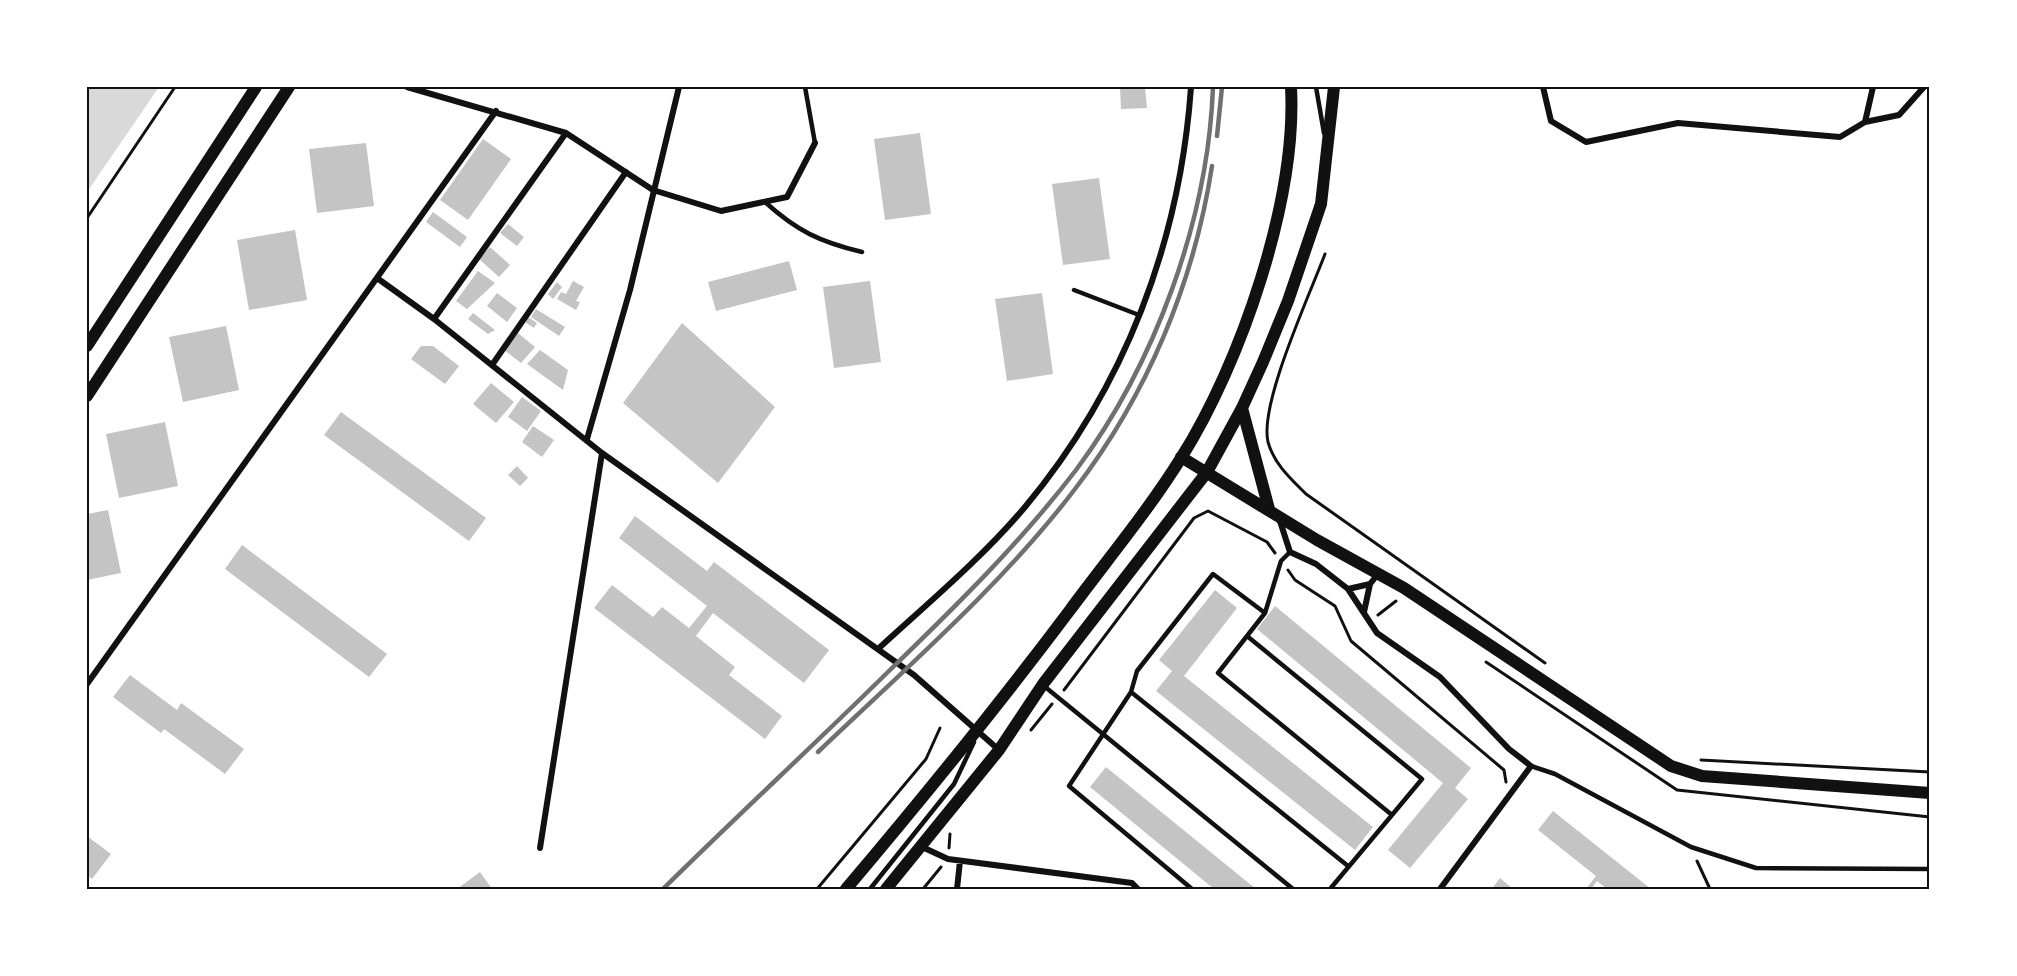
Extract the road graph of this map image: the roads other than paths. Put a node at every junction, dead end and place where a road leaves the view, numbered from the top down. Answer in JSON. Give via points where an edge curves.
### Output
{"nodes":[{"id":1,"x":256,"y":87,"type":"edge"},
{"id":2,"x":289,"y":87,"type":"edge"},
{"id":3,"x":407,"y":87,"type":"edge"},
{"id":4,"x":679,"y":87,"type":"edge"},
{"id":5,"x":806,"y":87,"type":"edge"},
{"id":6,"x":1191,"y":87,"type":"edge"},
{"id":7,"x":1291,"y":87,"type":"edge"},
{"id":8,"x":1316,"y":87,"type":"edge"},
{"id":9,"x":1334,"y":87,"type":"edge"},
{"id":10,"x":1543,"y":87,"type":"edge"},
{"id":11,"x":1873,"y":87,"type":"edge"},
{"id":12,"x":1924,"y":87,"type":"edge"},
{"id":13,"x":496,"y":111,"type":"junction"},
{"id":14,"x":1865,"y":122,"type":"junction"},
{"id":15,"x":566,"y":133,"type":"junction"},
{"id":16,"x":815,"y":144,"type":"joint"},
{"id":17,"x":1326,"y":145,"type":"junction"},
{"id":18,"x":626,"y":172,"type":"junction"},
{"id":19,"x":653,"y":190,"type":"junction"},
{"id":20,"x":765,"y":201,"type":"junction"},
{"id":21,"x":862,"y":252,"type":"dead end"},
{"id":22,"x":377,"y":278,"type":"junction"},
{"id":23,"x":1074,"y":290,"type":"dead end"},
{"id":24,"x":1139,"y":315,"type":"junction"},
{"id":25,"x":434,"y":320,"type":"junction"},
{"id":26,"x":87,"y":346,"type":"edge"},
{"id":27,"x":492,"y":365,"type":"junction"},
{"id":28,"x":87,"y":396,"type":"edge"},
{"id":29,"x":1242,"y":408,"type":"junction"},
{"id":30,"x":587,"y":440,"type":"junction"},
{"id":31,"x":602,"y":453,"type":"junction"},
{"id":32,"x":1181,"y":457,"type":"junction"},
{"id":33,"x":1207,"y":472,"type":"junction"},
{"id":34,"x":1273,"y":511,"type":"junction"},
{"id":35,"x":1290,"y":552,"type":"junction"},
{"id":36,"x":1379,"y":573,"type":"junction"},
{"id":37,"x":1370,"y":584,"type":"junction"},
{"id":38,"x":1348,"y":589,"type":"junction"},
{"id":39,"x":1265,"y":613,"type":"junction"},
{"id":40,"x":1364,"y":613,"type":"junction"},
{"id":41,"x":1247,"y":636,"type":"junction"},
{"id":42,"x":878,"y":649,"type":"junction"},
{"id":43,"x":87,"y":684,"type":"edge"},
{"id":44,"x":1043,"y":684,"type":"junction"},
{"id":45,"x":1131,"y":692,"type":"junction"},
{"id":46,"x":978,"y":732,"type":"junction"},
{"id":47,"x":1103,"y":736,"type":"junction"},
{"id":48,"x":999,"y":750,"type":"junction"},
{"id":49,"x":1532,"y":766,"type":"junction"},
{"id":50,"x":1930,"y":793,"type":"edge"},
{"id":51,"x":1392,"y":815,"type":"junction"},
{"id":52,"x":920,"y":846,"type":"junction"},
{"id":53,"x":540,"y":848,"type":"dead end"},
{"id":54,"x":960,"y":861,"type":"junction"},
{"id":55,"x":1348,"y":866,"type":"junction"},
{"id":56,"x":1930,"y":869,"type":"edge"},
{"id":57,"x":846,"y":889,"type":"edge"},
{"id":58,"x":870,"y":889,"type":"edge"},
{"id":59,"x":886,"y":889,"type":"edge"},
{"id":60,"x":957,"y":889,"type":"edge"},
{"id":61,"x":1138,"y":889,"type":"edge"},
{"id":62,"x":1192,"y":889,"type":"edge"},
{"id":63,"x":1293,"y":889,"type":"edge"},
{"id":64,"x":1330,"y":889,"type":"edge"},
{"id":65,"x":1440,"y":889,"type":"edge"}],
"edges":[{"from":1,"to":26,"type":"main road"},
{"from":2,"to":28,"type":"main road"},
{"from":3,"to":13,"type":"street"},
{"from":4,"to":19,"type":"street"},
{"from":5,"to":16,"type":"lane"},
{"from":6,"to":24,"type":"street","via":[[1168,233]]},
{"from":7,"to":32,"type":"main road","via":[[1284,186],[1261,275],[1232,356]]},
{"from":8,"to":17,"type":"lane"},
{"from":9,"to":17,"type":"main road"},
{"from":10,"to":14,"type":"street","via":[[1551,121],[1586,142],[1678,123],[1840,137]]},
{"from":11,"to":14,"type":"street"},
{"from":12,"to":14,"type":"street","via":[[1899,115]]},
{"from":13,"to":15,"type":"street"},
{"from":13,"to":22,"type":"street"},
{"from":15,"to":18,"type":"street"},
{"from":15,"to":25,"type":"street"},
{"from":16,"to":20,"type":"street","via":[[787,197]]},
{"from":17,"to":29,"type":"main road","via":[[1321,204],[1288,301]]},
{"from":18,"to":19,"type":"street"},
{"from":18,"to":27,"type":"street"},
{"from":19,"to":20,"type":"street","via":[[721,211]]},
{"from":19,"to":30,"type":"street","via":[[630,290]]},
{"from":20,"to":21,"type":"lane","via":[[792,226],[826,244]]},
{"from":22,"to":25,"type":"street"},
{"from":22,"to":43,"type":"street"},
{"from":23,"to":24,"type":"lane"},
{"from":24,"to":42,"type":"street","via":[[1126,352],[1098,405],[1059,464],[983,552]]},
{"from":25,"to":27,"type":"street"},
{"from":27,"to":30,"type":"street"},
{"from":29,"to":33,"type":"main road"},
{"from":29,"to":34,"type":"main road"},
{"from":30,"to":31,"type":"street"},
{"from":31,"to":42,"type":"street"},
{"from":31,"to":53,"type":"street"},
{"from":32,"to":33,"type":"main road"},
{"from":32,"to":46,"type":"main road"},
{"from":33,"to":34,"type":"main road"},
{"from":33,"to":44,"type":"main road"},
{"from":34,"to":35,"type":"street"},
{"from":34,"to":36,"type":"main road"},
{"from":35,"to":38,"type":"street","via":[[1316,564]]},
{"from":35,"to":39,"type":"lane","via":[[1281,561]]},
{"from":36,"to":37,"type":"street"},
{"from":36,"to":50,"type":"main road","via":[[1671,766],[1702,776]]},
{"from":37,"to":38,"type":"street"},
{"from":37,"to":40,"type":"street"},
{"from":38,"to":40,"type":"street"},
{"from":39,"to":41,"type":"lane"},
{"from":39,"to":45,"type":"lane","via":[[1213,574],[1137,671]]},
{"from":40,"to":49,"type":"street","via":[[1377,633],[1440,677],[1509,749]]},
{"from":41,"to":51,"type":"lane","via":[[1218,673]]},
{"from":41,"to":51,"type":"lane","via":[[1422,779]]},
{"from":42,"to":46,"type":"street"},
{"from":44,"to":47,"type":"lane"},
{"from":44,"to":48,"type":"main road"},
{"from":45,"to":47,"type":"lane"},
{"from":45,"to":55,"type":"lane"},
{"from":46,"to":48,"type":"street"},
{"from":46,"to":57,"type":"main road"},
{"from":46,"to":58,"type":"lane","via":[[954,784]]},
{"from":47,"to":62,"type":"lane","via":[[1069,786]]},
{"from":47,"to":63,"type":"lane"},
{"from":48,"to":52,"type":"main road"},
{"from":49,"to":56,"type":"lane","via":[[1556,774],[1691,847],[1756,868]]},
{"from":49,"to":65,"type":"street"},
{"from":51,"to":55,"type":"lane"},
{"from":52,"to":54,"type":"street"},
{"from":52,"to":59,"type":"main road"},
{"from":54,"to":60,"type":"street"},
{"from":54,"to":61,"type":"street","via":[[1132,883]]},
{"from":55,"to":64,"type":"lane"}]}
